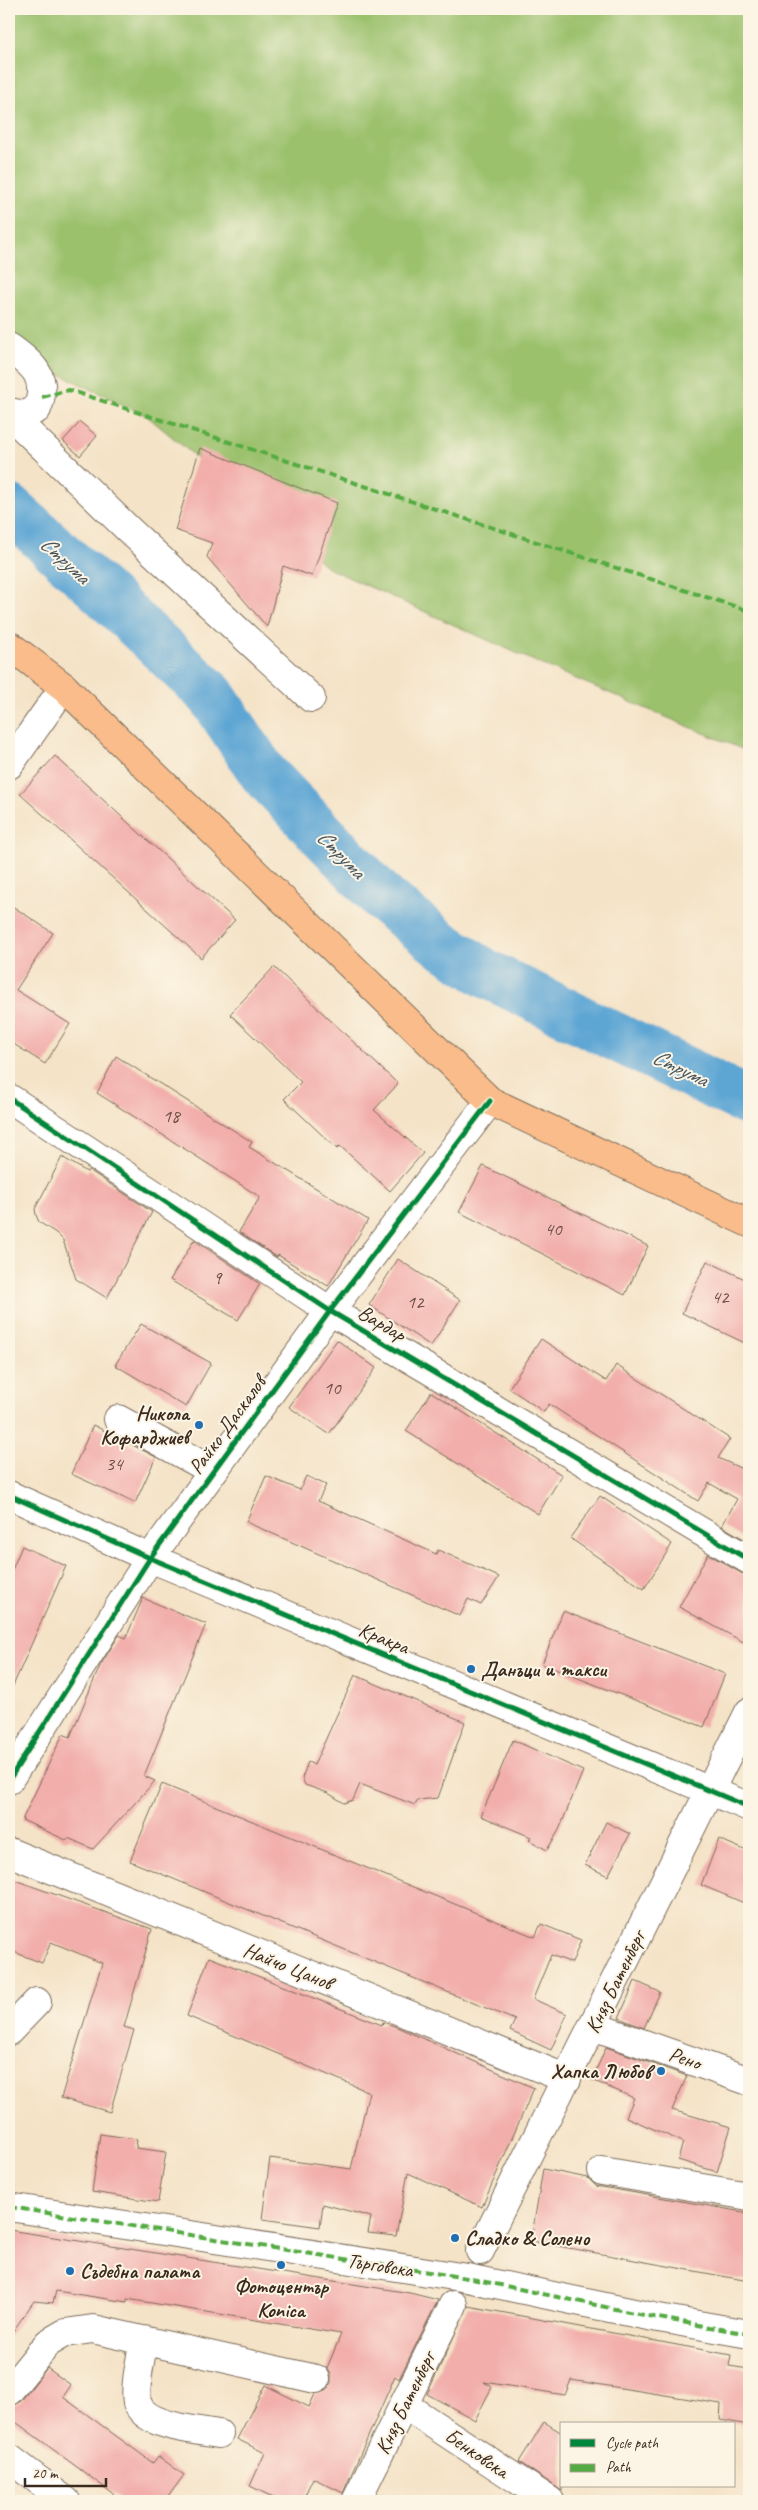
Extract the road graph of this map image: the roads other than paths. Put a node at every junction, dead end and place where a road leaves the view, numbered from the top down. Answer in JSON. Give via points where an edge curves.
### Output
{"nodes":[{"id":1,"x":9,"y":347,"type":"edge"},
{"id":2,"x":9,"y":413,"type":"edge"},
{"id":3,"x":9,"y":645,"type":"edge"},
{"id":4,"x":64,"y":687,"type":"junction"},
{"id":5,"x":311,"y":698,"type":"dead end"},
{"id":6,"x":9,"y":764,"type":"edge"},
{"id":7,"x":9,"y":1098,"type":"edge"},
{"id":8,"x":490,"y":1101,"type":"junction"},
{"id":9,"x":749,"y":1224,"type":"edge"},
{"id":10,"x":330,"y":1311,"type":"junction"},
{"id":11,"x":118,"y":1419,"type":"dead end"},
{"id":12,"x":214,"y":1472,"type":"junction"},
{"id":13,"x":9,"y":1495,"type":"edge"},
{"id":14,"x":150,"y":1558,"type":"junction"},
{"id":15,"x":749,"y":1560,"type":"edge"},
{"id":16,"x":749,"y":1712,"type":"edge"},
{"id":17,"x":9,"y":1780,"type":"edge"},
{"id":18,"x":710,"y":1790,"type":"junction"},
{"id":19,"x":749,"y":1807,"type":"edge"},
{"id":20,"x":9,"y":1852,"type":"edge"},
{"id":21,"x":37,"y":2002,"type":"dead end"},
{"id":22,"x":593,"y":2026,"type":"junction"},
{"id":23,"x":9,"y":2031,"type":"edge"},
{"id":24,"x":567,"y":2079,"type":"junction"},
{"id":25,"x":749,"y":2081,"type":"edge"},
{"id":26,"x":602,"y":2171,"type":"dead end"},
{"id":27,"x":749,"y":2196,"type":"edge"},
{"id":28,"x":9,"y":2207,"type":"edge"},
{"id":29,"x":480,"y":2251,"type":"dead end"},
{"id":30,"x":453,"y":2305,"type":"dead end"},
{"id":31,"x":749,"y":2334,"type":"edge"},
{"id":32,"x":144,"y":2340,"type":"junction"},
{"id":33,"x":316,"y":2379,"type":"dead end"},
{"id":34,"x":9,"y":2391,"type":"edge"},
{"id":35,"x":404,"y":2404,"type":"junction"},
{"id":36,"x":219,"y":2434,"type":"dead end"},
{"id":37,"x":9,"y":2458,"type":"edge"},
{"id":38,"x":66,"y":2501,"type":"edge"},
{"id":39,"x":356,"y":2501,"type":"edge"},
{"id":40,"x":550,"y":2501,"type":"edge"}],
"edges":[{"from":1,"to":2,"type":"street","via":[[36,369],[42,397],[38,409],[25,415]]},
{"from":2,"to":5,"type":"street","via":[[129,530]]},
{"from":3,"to":4,"type":"main road"},
{"from":4,"to":6,"type":"street"},
{"from":4,"to":8,"type":"main road"},
{"from":7,"to":10,"type":"street","name":"Вардар"},
{"from":8,"to":9,"type":"main road"},
{"from":8,"to":10,"type":"street","name":"Райко Даскалов"},
{"from":10,"to":12,"type":"street","name":"Райко Даскалов"},
{"from":10,"to":15,"type":"street","name":"Вардар"},
{"from":11,"to":12,"type":"street"},
{"from":12,"to":14,"type":"street","name":"Райко Даскалов"},
{"from":13,"to":14,"type":"street","name":"Кракра"},
{"from":14,"to":17,"type":"street","name":"Райко Даскалов"},
{"from":14,"to":18,"type":"street","name":"Кракра"},
{"from":16,"to":18,"type":"street","name":"Княз Батенберг"},
{"from":18,"to":19,"type":"street","name":"Кракра"},
{"from":18,"to":22,"type":"street","name":"Княз Батенберг"},
{"from":20,"to":24,"type":"street","name":"Найчо Цанов"},
{"from":21,"to":23,"type":"street"},
{"from":22,"to":24,"type":"street","name":"Княз Батенберг"},
{"from":22,"to":25,"type":"street","name":"Рено"},
{"from":24,"to":29,"type":"street","name":"Княз Батенберг"},
{"from":26,"to":27,"type":"street"},
{"from":28,"to":31,"type":"street","name":"Търговска","via":[[467,2278]]},
{"from":30,"to":35,"type":"street","name":"Княз Батенберг"},
{"from":32,"to":33,"type":"street"},
{"from":32,"to":34,"type":"street","via":[[93,2329],[65,2333],[48,2343]]},
{"from":32,"to":36,"type":"street","via":[[137,2392],[144,2414],[156,2422]]},
{"from":35,"to":39,"type":"street","name":"Княз Батенберг"},
{"from":35,"to":40,"type":"street","name":"Бенковска"},
{"from":37,"to":38,"type":"street"}]}
